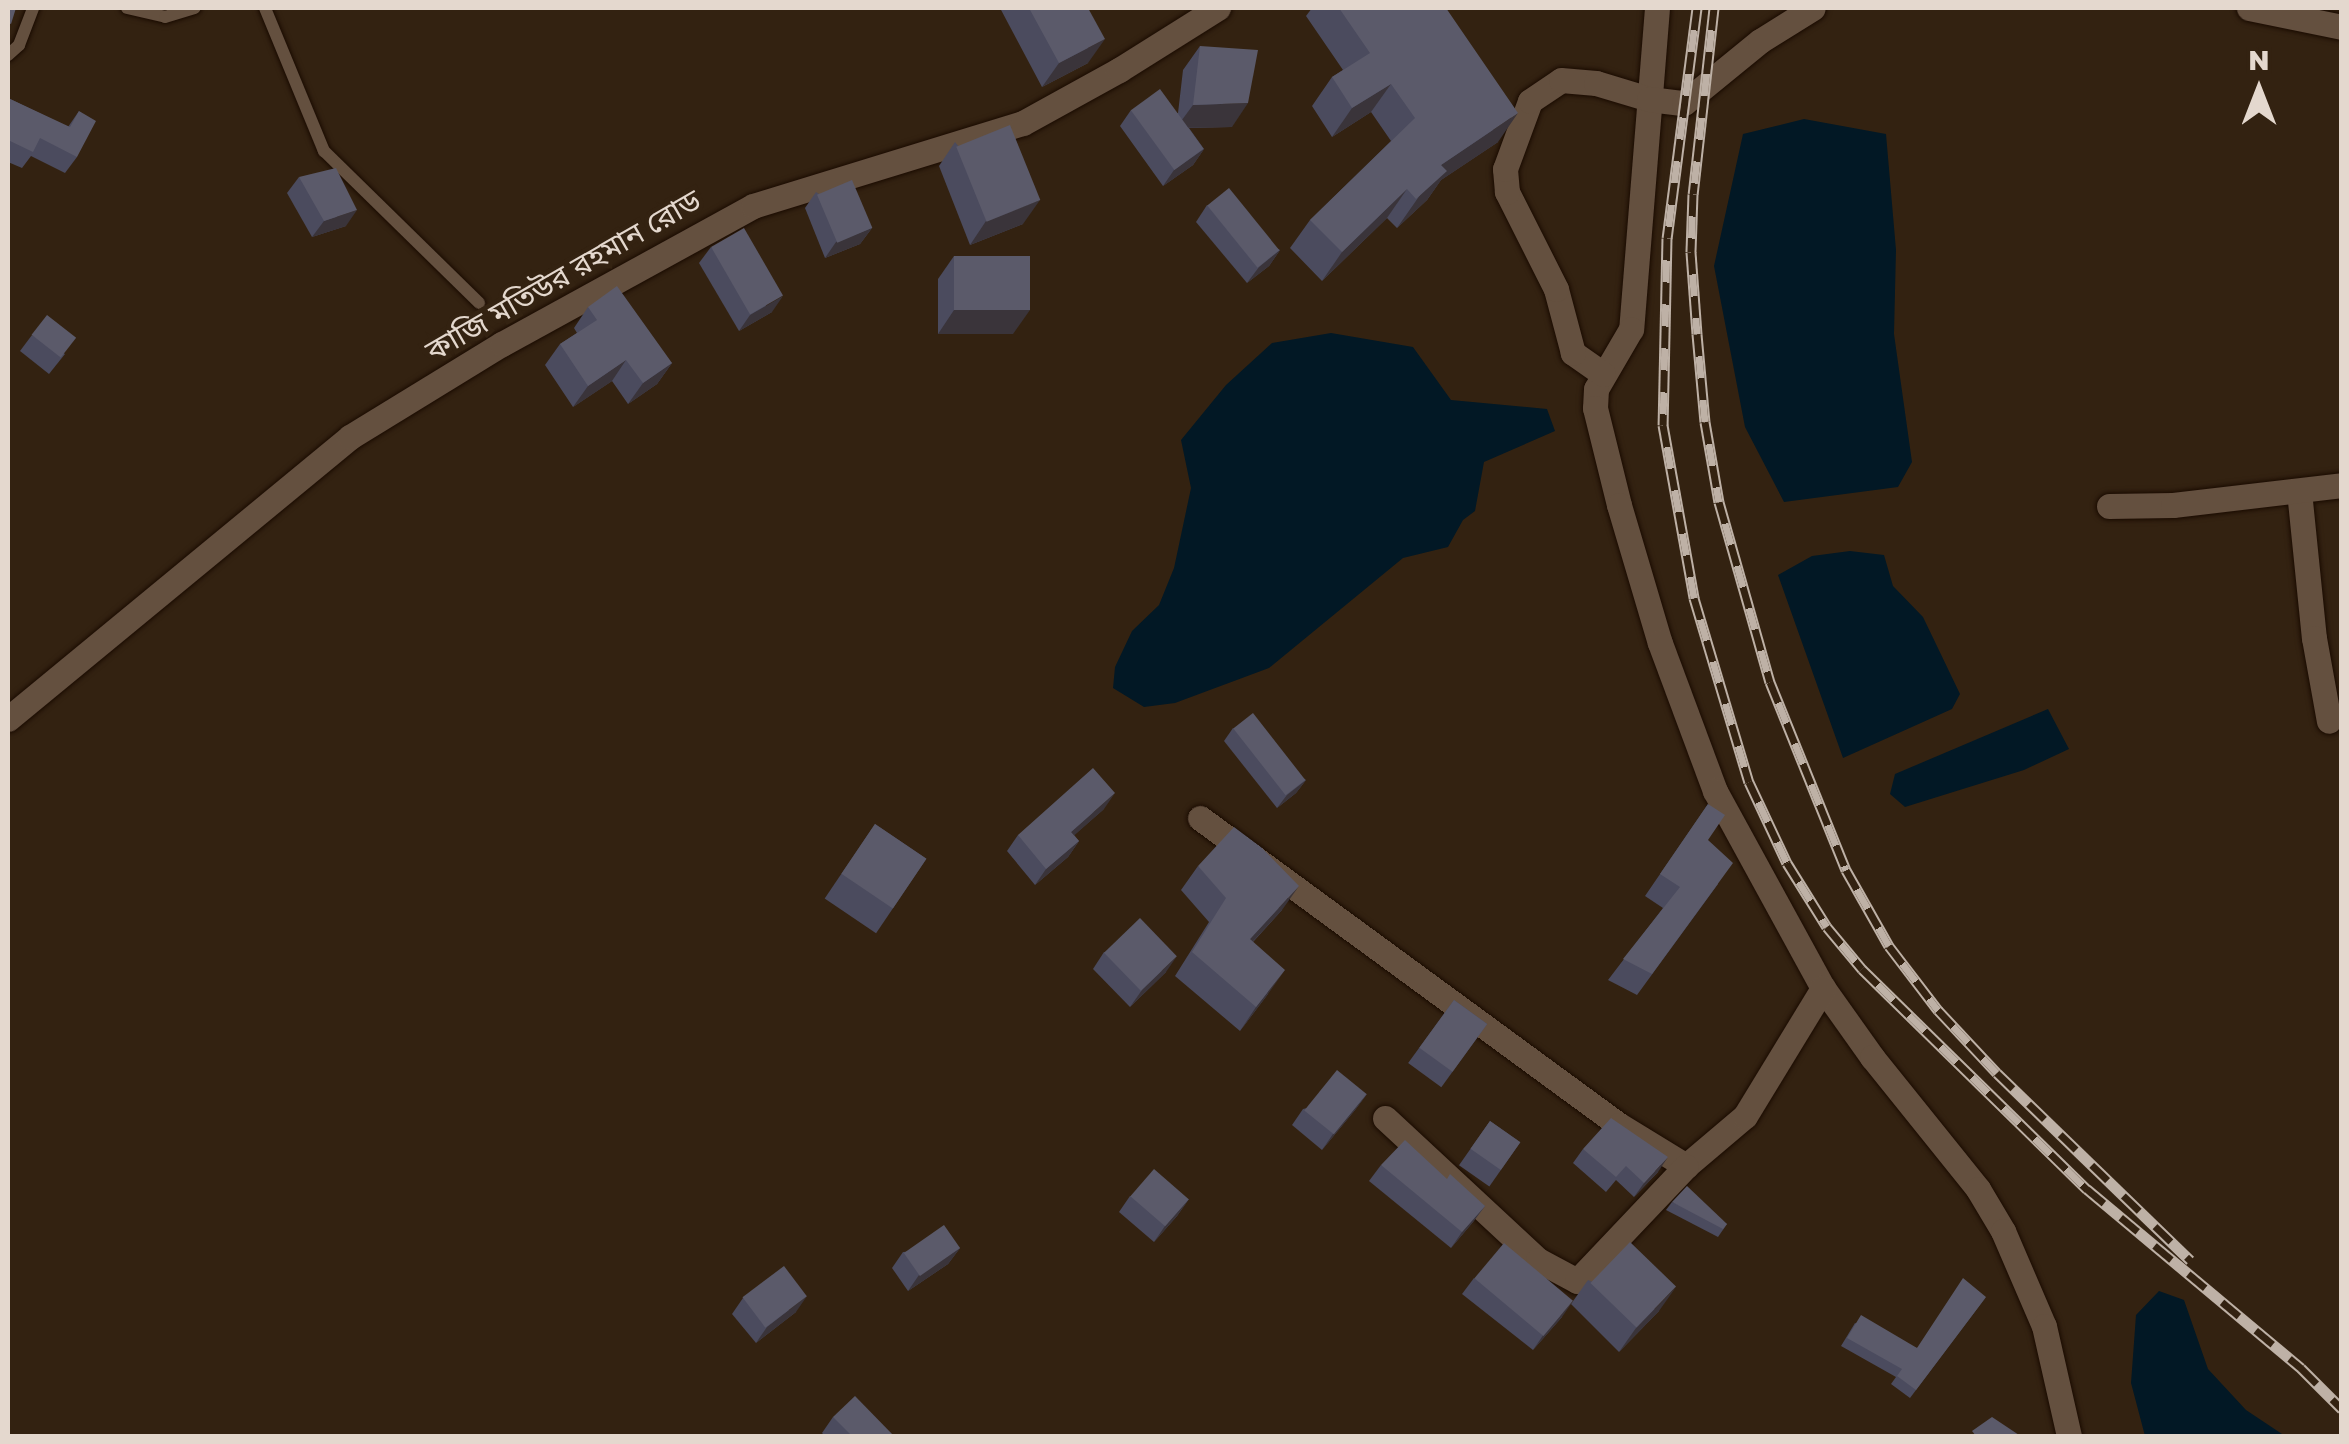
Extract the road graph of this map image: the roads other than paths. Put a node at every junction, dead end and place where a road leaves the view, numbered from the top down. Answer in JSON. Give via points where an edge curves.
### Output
{"nodes":[{"id":1,"x":34,"y":8,"type":"edge"},
{"id":2,"x":127,"y":8,"type":"edge"},
{"id":3,"x":195,"y":8,"type":"edge"},
{"id":4,"x":265,"y":8,"type":"edge"},
{"id":5,"x":1218,"y":8,"type":"edge"},
{"id":6,"x":1657,"y":8,"type":"edge"},
{"id":7,"x":1813,"y":8,"type":"edge"},
{"id":8,"x":2249,"y":8,"type":"edge"},
{"id":9,"x":2342,"y":27,"type":"edge"},
{"id":10,"x":8,"y":55,"type":"edge"},
{"id":11,"x":1649,"y":99,"type":"junction"},
{"id":12,"x":479,"y":303,"type":"dead end"},
{"id":13,"x":1603,"y":374,"type":"junction"},
{"id":14,"x":2342,"y":485,"type":"edge"},
{"id":15,"x":2299,"y":490,"type":"junction"},
{"id":16,"x":2109,"y":506,"type":"dead end"},
{"id":17,"x":8,"y":719,"type":"edge"},
{"id":18,"x":2329,"y":721,"type":"dead end"},
{"id":19,"x":1200,"y":818,"type":"dead end"},
{"id":20,"x":1823,"y":988,"type":"junction"},
{"id":21,"x":1385,"y":1118,"type":"dead end"},
{"id":22,"x":1686,"y":1166,"type":"junction"},
{"id":23,"x":2069,"y":1436,"type":"edge"}],
"edges":[{"from":1,"to":10,"type":"lane"},
{"from":2,"to":3,"type":"lane","via":[[165,16]]},
{"from":4,"to":12,"type":"lane","via":[[324,151]]},
{"from":5,"to":17,"type":"street","name":"কাজি মতিউর রহমান রোড","via":[[1023,122],[753,206],[502,344],[350,437]]},
{"from":6,"to":11,"type":"street"},
{"from":7,"to":11,"type":"street","via":[[1684,103]]},
{"from":8,"to":9,"type":"street"},
{"from":11,"to":13,"type":"street","via":[[1631,329]]},
{"from":11,"to":13,"type":"street","via":[[1561,80],[1530,101],[1504,168],[1506,192],[1556,289],[1573,353]]},
{"from":13,"to":20,"type":"street","via":[[1595,408],[1660,643],[1715,791]]},
{"from":14,"to":15,"type":"street"},
{"from":15,"to":16,"type":"street"},
{"from":15,"to":18,"type":"street"},
{"from":19,"to":22,"type":"street","via":[[1618,1125]]},
{"from":20,"to":22,"type":"street","via":[[1745,1116]]},
{"from":20,"to":23,"type":"street","via":[[2003,1231],[2044,1326]]},
{"from":21,"to":22,"type":"street","via":[[1538,1260],[1577,1281]]}]}
